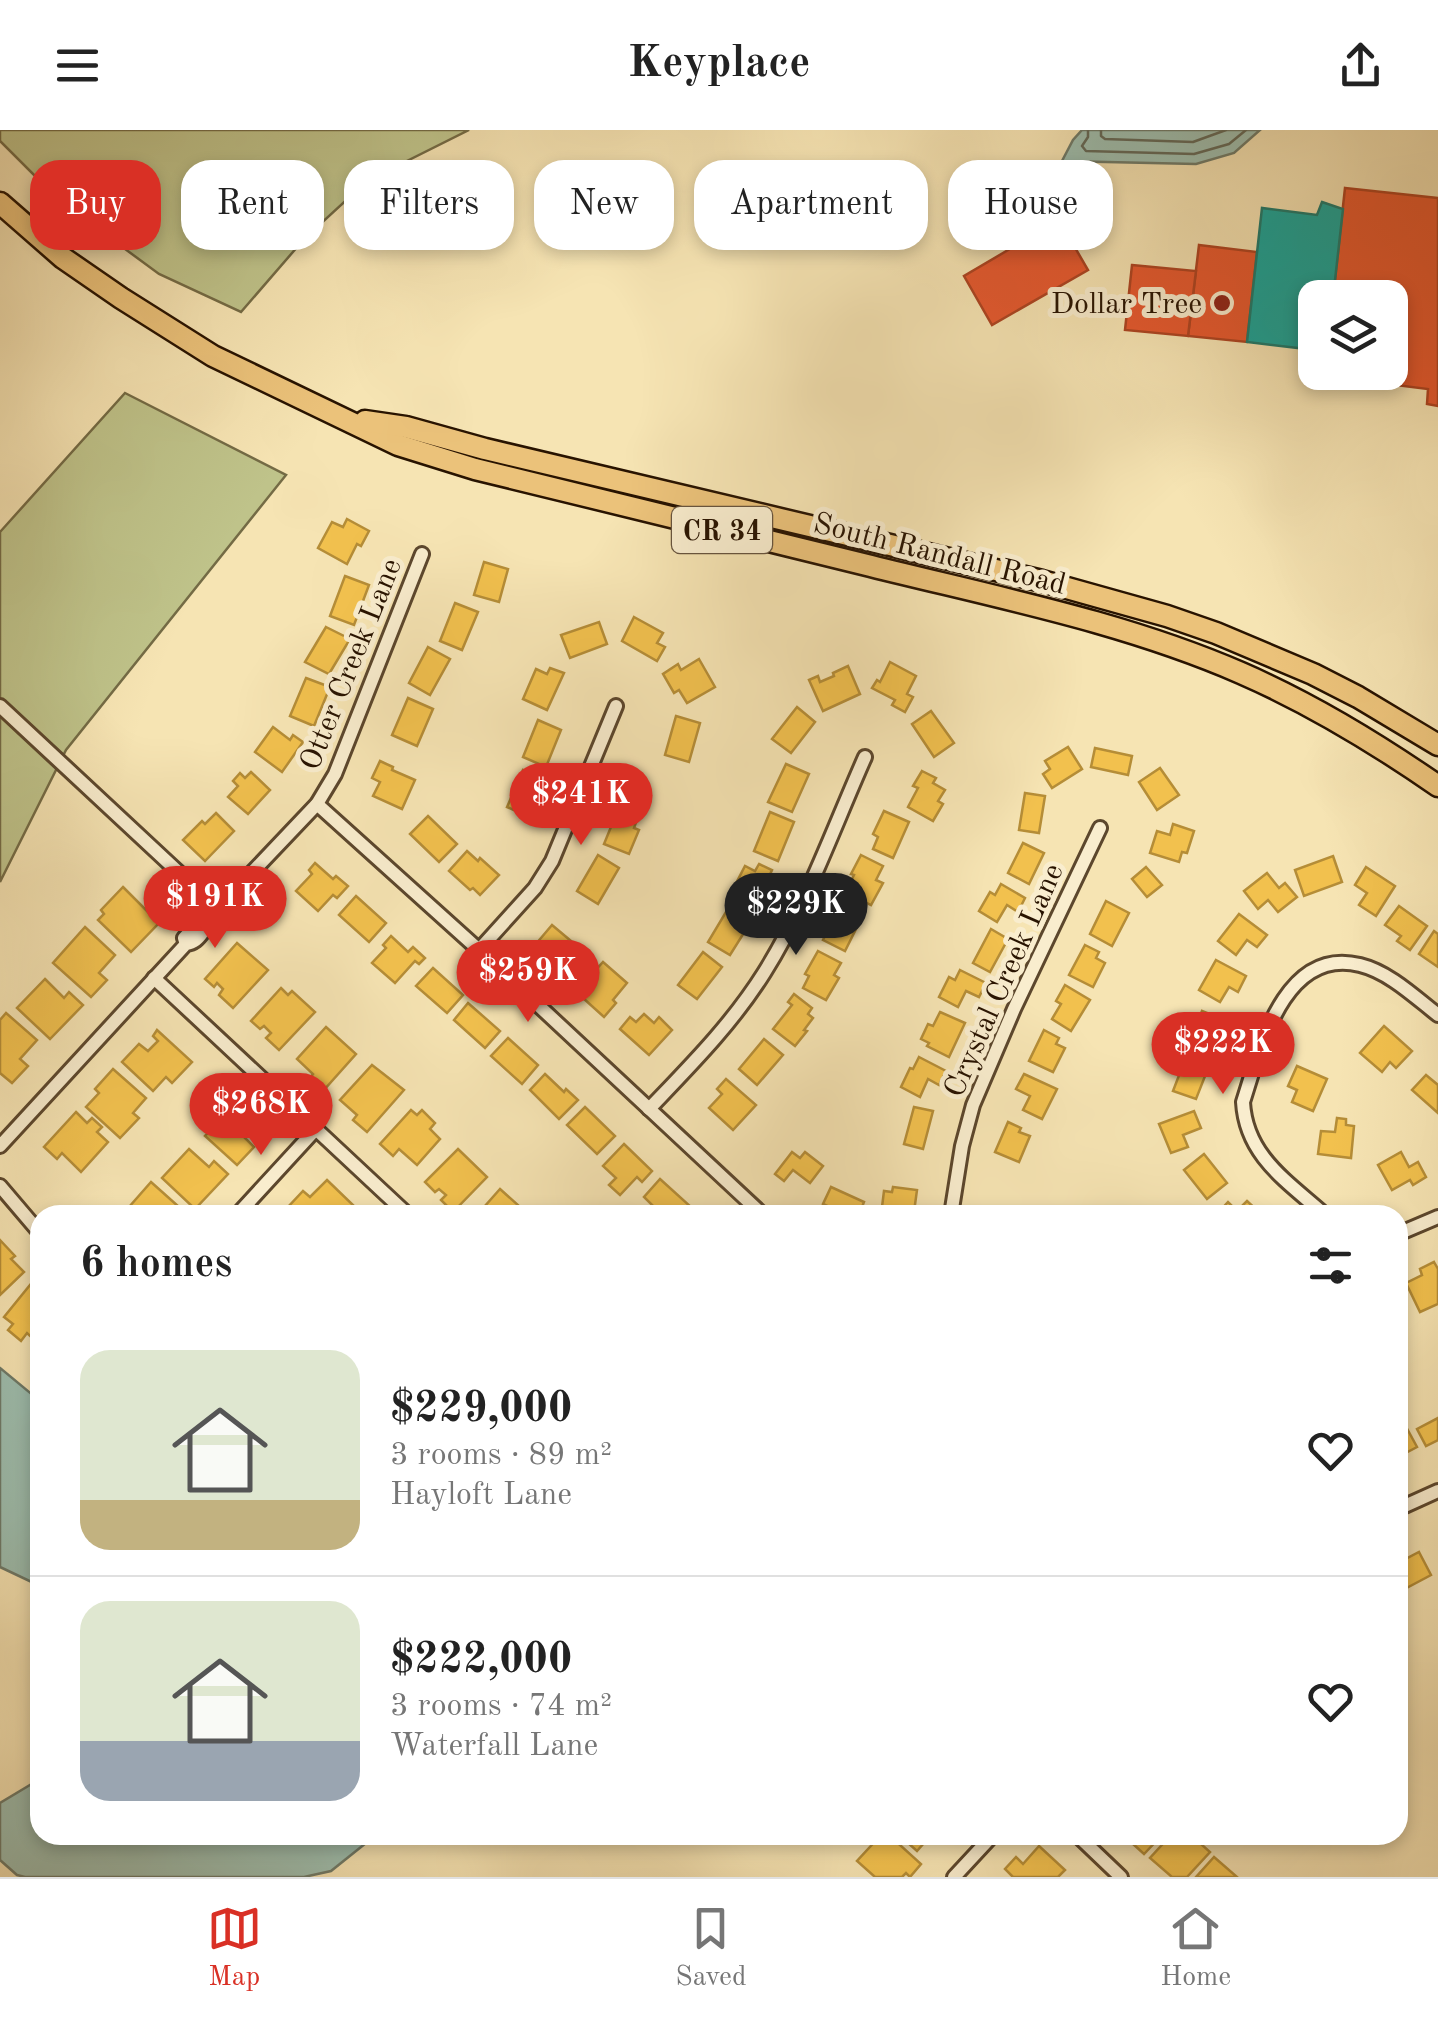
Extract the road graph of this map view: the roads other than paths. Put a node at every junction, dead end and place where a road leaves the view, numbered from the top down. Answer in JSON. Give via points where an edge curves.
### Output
{"nodes":[{"id":1,"x":0,"y":203,"type":"edge"},
{"id":2,"x":348,"y":419,"type":"junction"},
{"id":3,"x":422,"y":554,"type":"dead end"},
{"id":4,"x":0,"y":706,"type":"edge"},
{"id":5,"x":616,"y":706,"type":"dead end"},
{"id":6,"x":1438,"y":745,"type":"edge"},
{"id":7,"x":864,"y":756,"type":"dead end"},
{"id":8,"x":1438,"y":786,"type":"edge"},
{"id":9,"x":318,"y":804,"type":"junction"},
{"id":10,"x":1100,"y":828,"type":"dead end"},
{"id":11,"x":218,"y":909,"type":"junction"},
{"id":12,"x":480,"y":950,"type":"junction"},
{"id":13,"x":154,"y":978,"type":"junction"},
{"id":14,"x":1438,"y":1015,"type":"edge"},
{"id":15,"x":649,"y":1108,"type":"junction"},
{"id":16,"x":316,"y":1129,"type":"junction"},
{"id":17,"x":0,"y":1146,"type":"edge"},
{"id":18,"x":0,"y":1186,"type":"edge"},
{"id":19,"x":245,"y":1205,"type":"edge"},
{"id":20,"x":397,"y":1205,"type":"edge"},
{"id":21,"x":753,"y":1205,"type":"edge"},
{"id":22,"x":953,"y":1205,"type":"edge"},
{"id":23,"x":1314,"y":1205,"type":"edge"},
{"id":24,"x":1438,"y":1217,"type":"edge"},
{"id":25,"x":30,"y":1221,"type":"edge"},
{"id":26,"x":1408,"y":1230,"type":"edge"},
{"id":27,"x":1438,"y":1491,"type":"edge"},
{"id":28,"x":1408,"y":1504,"type":"edge"},
{"id":29,"x":984,"y":1845,"type":"edge"},
{"id":30,"x":1088,"y":1845,"type":"edge"},
{"id":31,"x":954,"y":1877,"type":"edge"},
{"id":32,"x":1122,"y":1877,"type":"edge"}],
"edges":[{"from":1,"to":2,"type":"main road","name":"South Randall Road","number":"CR 34","via":[[63,258],[213,356]]},
{"from":2,"to":6,"type":"main road","name":"South Randall Road","number":"CR 34","via":[[406,427],[1168,616],[1312,674]]},
{"from":2,"to":8,"type":"main road","name":"South Randall Road","number":"CR 34","via":[[398,445],[474,470],[1029,605],[1187,652],[1340,723]]},
{"from":3,"to":9,"type":"street","name":"Otter Creek Lane","via":[[350,741]]},
{"from":4,"to":11,"type":"street"},
{"from":5,"to":12,"type":"street","via":[[552,860]]},
{"from":7,"to":15,"type":"street","via":[[765,972],[716,1039]]},
{"from":9,"to":11,"type":"street","name":"Otter Creek Lane"},
{"from":9,"to":12,"type":"street"},
{"from":10,"to":22,"type":"street","name":"Crystal Creek Lane","via":[[973,1105]]},
{"from":11,"to":13,"type":"street","name":"Otter Creek Lane","via":[[190,930],[186,944]]},
{"from":12,"to":15,"type":"street"},
{"from":13,"to":16,"type":"street"},
{"from":13,"to":17,"type":"street","name":"Otter Creek Lane"},
{"from":14,"to":23,"type":"street","via":[[1385,976],[1342,963],[1312,972],[1279,1005],[1243,1102],[1244,1118],[1262,1156]]},
{"from":15,"to":21,"type":"street"},
{"from":16,"to":19,"type":"street"},
{"from":16,"to":20,"type":"street"},
{"from":18,"to":25,"type":"street"},
{"from":24,"to":26,"type":"street"},
{"from":27,"to":28,"type":"street"},
{"from":29,"to":31,"type":"street"},
{"from":30,"to":32,"type":"street"}]}
